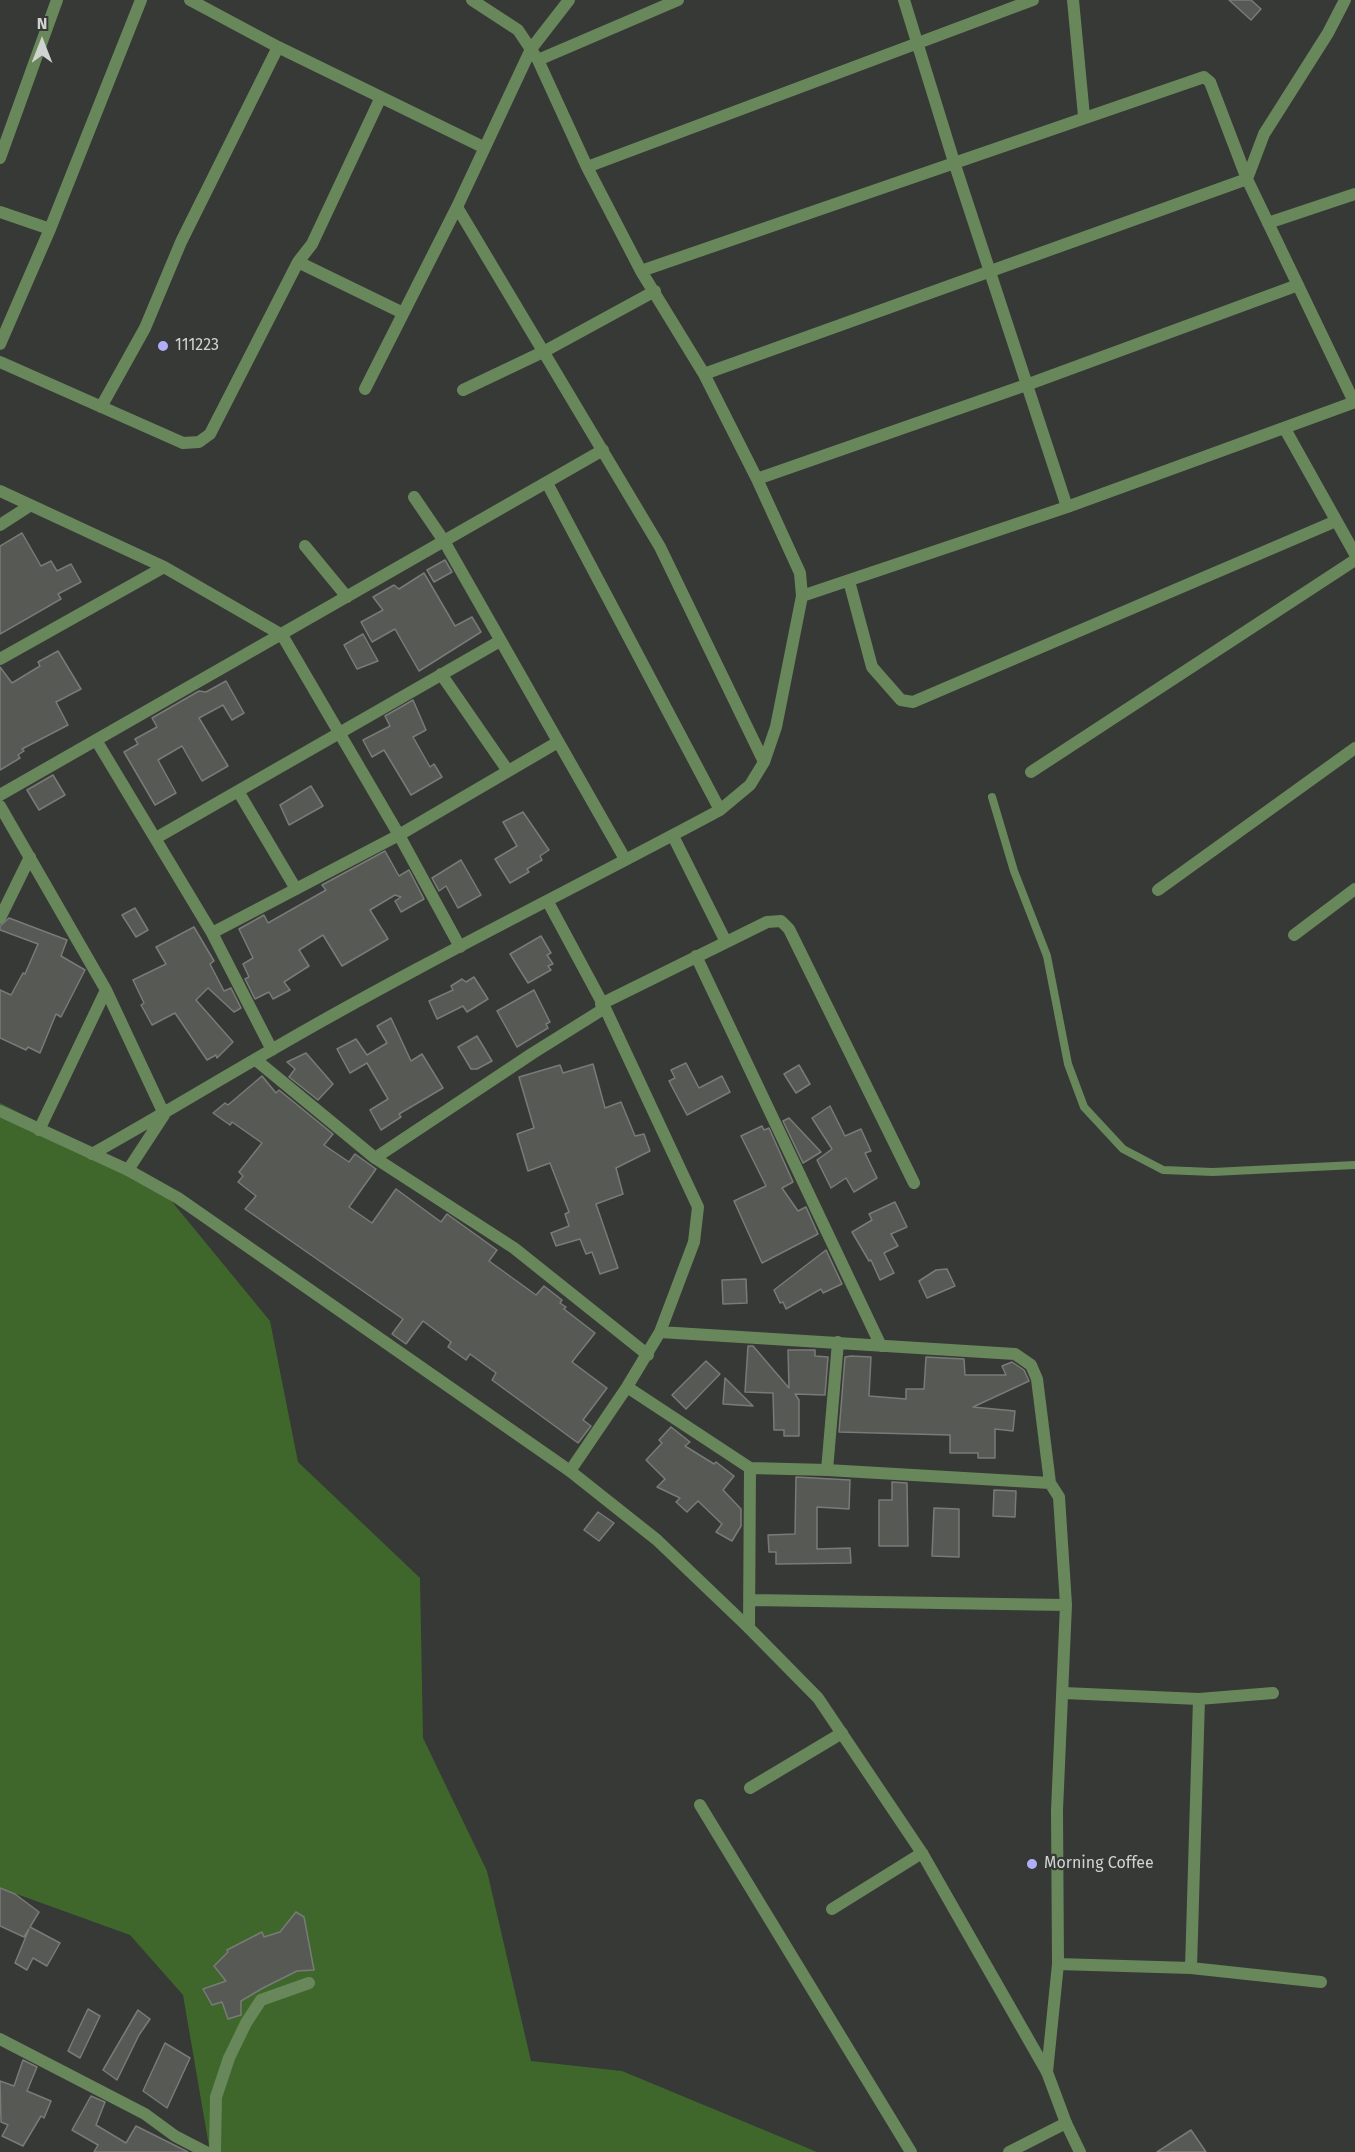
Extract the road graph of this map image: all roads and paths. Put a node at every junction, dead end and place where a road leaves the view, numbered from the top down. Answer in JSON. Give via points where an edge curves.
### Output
{"nodes":[{"id":1,"x":57,"y":0,"type":"edge"},
{"id":2,"x":141,"y":0,"type":"edge"},
{"id":3,"x":190,"y":0,"type":"edge"},
{"id":4,"x":472,"y":0,"type":"edge"},
{"id":5,"x":569,"y":0,"type":"edge"},
{"id":6,"x":678,"y":0,"type":"edge"},
{"id":7,"x":904,"y":0,"type":"edge"},
{"id":8,"x":1033,"y":0,"type":"edge"},
{"id":9,"x":1073,"y":0,"type":"edge"},
{"id":10,"x":1345,"y":0,"type":"edge"},
{"id":11,"x":917,"y":44,"type":"junction"},
{"id":12,"x":278,"y":47,"type":"junction"},
{"id":13,"x":531,"y":49,"type":"junction"},
{"id":14,"x":538,"y":60,"type":"junction"},
{"id":15,"x":381,"y":97,"type":"junction"},
{"id":16,"x":1084,"y":116,"type":"junction"},
{"id":17,"x":483,"y":147,"type":"junction"},
{"id":18,"x":0,"y":158,"type":"edge"},
{"id":19,"x":954,"y":162,"type":"junction"},
{"id":20,"x":587,"y":167,"type":"junction"},
{"id":21,"x":1247,"y":179,"type":"junction"},
{"id":22,"x":1355,"y":194,"type":"edge"},
{"id":23,"x":457,"y":207,"type":"junction"},
{"id":24,"x":0,"y":212,"type":"edge"},
{"id":25,"x":1268,"y":223,"type":"junction"},
{"id":26,"x":50,"y":229,"type":"junction"},
{"id":27,"x":298,"y":262,"type":"junction"},
{"id":28,"x":641,"y":271,"type":"junction"},
{"id":29,"x":991,"y":272,"type":"junction"},
{"id":30,"x":1298,"y":285,"type":"junction"},
{"id":31,"x":656,"y":291,"type":"junction"},
{"id":32,"x":403,"y":313,"type":"junction"},
{"id":33,"x":0,"y":344,"type":"edge"},
{"id":34,"x":545,"y":351,"type":"junction"},
{"id":35,"x":0,"y":362,"type":"edge"},
{"id":36,"x":704,"y":374,"type":"junction"},
{"id":37,"x":1029,"y":384,"type":"junction"},
{"id":38,"x":365,"y":389,"type":"dead end"},
{"id":39,"x":463,"y":390,"type":"dead end"},
{"id":40,"x":1354,"y":402,"type":"edge"},
{"id":41,"x":101,"y":407,"type":"junction"},
{"id":42,"x":1285,"y":429,"type":"junction"},
{"id":43,"x":603,"y":450,"type":"junction"},
{"id":44,"x":758,"y":479,"type":"junction"},
{"id":45,"x":547,"y":483,"type":"junction"},
{"id":46,"x":0,"y":491,"type":"edge"},
{"id":47,"x":414,"y":497,"type":"dead end"},
{"id":48,"x":31,"y":505,"type":"junction"},
{"id":49,"x":1067,"y":507,"type":"junction"},
{"id":50,"x":1336,"y":521,"type":"junction"},
{"id":51,"x":0,"y":525,"type":"edge"},
{"id":52,"x":444,"y":541,"type":"junction"},
{"id":53,"x":305,"y":546,"type":"dead end"},
{"id":54,"x":1355,"y":554,"type":"edge"},
{"id":55,"x":1355,"y":560,"type":"edge"},
{"id":56,"x":164,"y":567,"type":"junction"},
{"id":57,"x":849,"y":580,"type":"junction"},
{"id":58,"x":802,"y":596,"type":"junction"},
{"id":59,"x":347,"y":597,"type":"junction"},
{"id":60,"x":282,"y":635,"type":"junction"},
{"id":61,"x":500,"y":641,"type":"junction"},
{"id":62,"x":0,"y":659,"type":"edge"},
{"id":63,"x":441,"y":674,"type":"junction"},
{"id":64,"x":338,"y":733,"type":"junction"},
{"id":65,"x":96,"y":740,"type":"junction"},
{"id":66,"x":558,"y":742,"type":"junction"},
{"id":67,"x":1355,"y":748,"type":"edge"},
{"id":68,"x":764,"y":762,"type":"junction"},
{"id":69,"x":508,"y":771,"type":"junction"},
{"id":70,"x":1031,"y":772,"type":"dead end"},
{"id":71,"x":238,"y":791,"type":"junction"},
{"id":72,"x":0,"y":795,"type":"edge"},
{"id":73,"x":992,"y":797,"type":"dead end"},
{"id":74,"x":0,"y":806,"type":"edge"},
{"id":75,"x":720,"y":810,"type":"junction"},
{"id":76,"x":399,"y":835,"type":"junction"},
{"id":77,"x":673,"y":836,"type":"junction"},
{"id":78,"x":156,"y":838,"type":"junction"},
{"id":79,"x":30,"y":857,"type":"junction"},
{"id":80,"x":625,"y":860,"type":"junction"},
{"id":81,"x":296,"y":889,"type":"junction"},
{"id":82,"x":1355,"y":889,"type":"edge"},
{"id":83,"x":1158,"y":890,"type":"dead end"},
{"id":84,"x":548,"y":902,"type":"junction"},
{"id":85,"x":0,"y":918,"type":"edge"},
{"id":86,"x":212,"y":933,"type":"junction"},
{"id":87,"x":1294,"y":935,"type":"dead end"},
{"id":88,"x":726,"y":942,"type":"junction"},
{"id":89,"x":460,"y":947,"type":"junction"},
{"id":90,"x":696,"y":956,"type":"junction"},
{"id":91,"x":106,"y":990,"type":"junction"},
{"id":92,"x":603,"y":1006,"type":"junction"},
{"id":93,"x":272,"y":1050,"type":"junction"},
{"id":94,"x":256,"y":1060,"type":"junction"},
{"id":95,"x":0,"y":1111,"type":"edge"},
{"id":96,"x":164,"y":1114,"type":"junction"},
{"id":97,"x":39,"y":1130,"type":"junction"},
{"id":98,"x":92,"y":1154,"type":"junction"},
{"id":99,"x":375,"y":1158,"type":"junction"},
{"id":100,"x":1355,"y":1165,"type":"edge"},
{"id":101,"x":128,"y":1170,"type":"junction"},
{"id":102,"x":914,"y":1183,"type":"dead end"},
{"id":103,"x":660,"y":1332,"type":"junction"},
{"id":104,"x":838,"y":1342,"type":"junction"},
{"id":105,"x":881,"y":1346,"type":"junction"},
{"id":106,"x":648,"y":1355,"type":"junction"},
{"id":107,"x":627,"y":1387,"type":"junction"},
{"id":108,"x":750,"y":1468,"type":"junction"},
{"id":109,"x":827,"y":1470,"type":"junction"},
{"id":110,"x":570,"y":1471,"type":"junction"},
{"id":111,"x":1050,"y":1484,"type":"junction"},
{"id":112,"x":752,"y":1600,"type":"junction"},
{"id":113,"x":1066,"y":1605,"type":"junction"},
{"id":114,"x":749,"y":1628,"type":"junction"},
{"id":115,"x":1064,"y":1693,"type":"junction"},
{"id":116,"x":1274,"y":1693,"type":"dead end"},
{"id":117,"x":1199,"y":1699,"type":"junction"},
{"id":118,"x":842,"y":1733,"type":"junction"},
{"id":119,"x":750,"y":1788,"type":"dead end"},
{"id":120,"x":700,"y":1805,"type":"dead end"},
{"id":121,"x":922,"y":1852,"type":"junction"},
{"id":122,"x":832,"y":1909,"type":"dead end"},
{"id":123,"x":1058,"y":1964,"type":"junction"},
{"id":124,"x":1191,"y":1968,"type":"junction"},
{"id":125,"x":1321,"y":1982,"type":"dead end"},
{"id":126,"x":309,"y":1983,"type":"dead end"},
{"id":127,"x":0,"y":2039,"type":"edge"},
{"id":128,"x":1047,"y":2072,"type":"junction"},
{"id":129,"x":1066,"y":2123,"type":"junction"},
{"id":130,"x":206,"y":2152,"type":"edge"},
{"id":131,"x":215,"y":2152,"type":"edge"},
{"id":132,"x":911,"y":2152,"type":"edge"},
{"id":133,"x":1009,"y":2152,"type":"edge"},
{"id":134,"x":1080,"y":2152,"type":"edge"}],
"edges":[{"from":1,"to":18,"type":"street"},
{"from":2,"to":26,"type":"street"},
{"from":3,"to":12,"type":"street"},
{"from":4,"to":13,"type":"street","via":[[518,30]]},
{"from":5,"to":13,"type":"street"},
{"from":6,"to":14,"type":"street"},
{"from":7,"to":11,"type":"street"},
{"from":8,"to":11,"type":"street"},
{"from":9,"to":16,"type":"street"},
{"from":10,"to":21,"type":"street","via":[[1263,134]]},
{"from":11,"to":19,"type":"street"},
{"from":11,"to":20,"type":"street"},
{"from":12,"to":15,"type":"street"},
{"from":12,"to":41,"type":"street","via":[[181,242],[145,328]]},
{"from":13,"to":14,"type":"street"},
{"from":13,"to":17,"type":"street"},
{"from":14,"to":20,"type":"street"},
{"from":15,"to":17,"type":"street"},
{"from":15,"to":27,"type":"street","via":[[312,244]]},
{"from":16,"to":19,"type":"street"},
{"from":16,"to":21,"type":"street","via":[[1204,77],[1210,82]]},
{"from":17,"to":23,"type":"street"},
{"from":19,"to":28,"type":"street"},
{"from":19,"to":29,"type":"street"},
{"from":20,"to":28,"type":"street"},
{"from":21,"to":25,"type":"street"},
{"from":21,"to":29,"type":"street"},
{"from":22,"to":25,"type":"street"},
{"from":23,"to":32,"type":"street"},
{"from":23,"to":34,"type":"street"},
{"from":24,"to":26,"type":"street"},
{"from":25,"to":30,"type":"street"},
{"from":26,"to":33,"type":"street"},
{"from":27,"to":32,"type":"street"},
{"from":27,"to":41,"type":"street","via":[[210,434],[199,442],[183,443]]},
{"from":28,"to":31,"type":"street"},
{"from":29,"to":36,"type":"street"},
{"from":29,"to":37,"type":"street"},
{"from":30,"to":37,"type":"street"},
{"from":30,"to":40,"type":"street"},
{"from":31,"to":34,"type":"street"},
{"from":31,"to":36,"type":"street"},
{"from":32,"to":38,"type":"street"},
{"from":34,"to":39,"type":"street"},
{"from":34,"to":43,"type":"street"},
{"from":35,"to":41,"type":"street"},
{"from":36,"to":44,"type":"street"},
{"from":37,"to":44,"type":"street"},
{"from":37,"to":49,"type":"street"},
{"from":40,"to":42,"type":"street"},
{"from":42,"to":49,"type":"street"},
{"from":42,"to":50,"type":"street"},
{"from":43,"to":45,"type":"street"},
{"from":43,"to":68,"type":"street","via":[[660,548]]},
{"from":44,"to":58,"type":"street","via":[[800,573]]},
{"from":45,"to":52,"type":"street"},
{"from":45,"to":75,"type":"street"},
{"from":46,"to":48,"type":"street"},
{"from":47,"to":52,"type":"street"},
{"from":48,"to":51,"type":"street"},
{"from":48,"to":56,"type":"street"},
{"from":49,"to":57,"type":"street"},
{"from":50,"to":54,"type":"street"},
{"from":50,"to":57,"type":"street","via":[[914,702],[901,700],[872,667]]},
{"from":52,"to":59,"type":"street"},
{"from":52,"to":61,"type":"street"},
{"from":53,"to":59,"type":"street"},
{"from":55,"to":70,"type":"street"},
{"from":56,"to":60,"type":"street"},
{"from":56,"to":62,"type":"street"},
{"from":57,"to":58,"type":"street"},
{"from":58,"to":68,"type":"street","via":[[776,728]]},
{"from":59,"to":60,"type":"street"},
{"from":60,"to":64,"type":"street"},
{"from":60,"to":65,"type":"street"},
{"from":61,"to":63,"type":"street"},
{"from":61,"to":66,"type":"street"},
{"from":63,"to":64,"type":"street"},
{"from":63,"to":69,"type":"street"},
{"from":64,"to":71,"type":"street"},
{"from":64,"to":76,"type":"street"},
{"from":65,"to":72,"type":"street"},
{"from":65,"to":78,"type":"street"},
{"from":66,"to":69,"type":"street"},
{"from":66,"to":80,"type":"street"},
{"from":67,"to":83,"type":"street"},
{"from":68,"to":75,"type":"street","via":[[750,784]]},
{"from":69,"to":76,"type":"street"},
{"from":71,"to":78,"type":"street"},
{"from":71,"to":81,"type":"street"},
{"from":73,"to":100,"type":"lane","via":[[1014,871],[1047,956],[1072,1075],[1084,1107],[1124,1149],[1163,1170],[1213,1172]]},
{"from":74,"to":79,"type":"street"},
{"from":75,"to":77,"type":"street"},
{"from":76,"to":81,"type":"street"},
{"from":76,"to":89,"type":"street"},
{"from":77,"to":80,"type":"street"},
{"from":77,"to":88,"type":"street"},
{"from":78,"to":86,"type":"street"},
{"from":79,"to":85,"type":"street"},
{"from":79,"to":91,"type":"street"},
{"from":80,"to":84,"type":"street"},
{"from":81,"to":86,"type":"street"},
{"from":82,"to":87,"type":"street"},
{"from":84,"to":89,"type":"street"},
{"from":84,"to":92,"type":"street"},
{"from":86,"to":93,"type":"street"},
{"from":88,"to":90,"type":"street"},
{"from":88,"to":102,"type":"street","via":[[767,922],[781,921],[789,929]]},
{"from":89,"to":93,"type":"street"},
{"from":90,"to":92,"type":"street"},
{"from":90,"to":105,"type":"street"},
{"from":91,"to":96,"type":"street"},
{"from":91,"to":97,"type":"street"},
{"from":92,"to":99,"type":"street"},
{"from":92,"to":103,"type":"street","via":[[698,1207],[694,1242]]},
{"from":93,"to":94,"type":"street"},
{"from":94,"to":96,"type":"street"},
{"from":94,"to":99,"type":"street"},
{"from":95,"to":97,"type":"street"},
{"from":96,"to":98,"type":"street"},
{"from":96,"to":101,"type":"street"},
{"from":97,"to":98,"type":"street"},
{"from":98,"to":101,"type":"street"},
{"from":99,"to":106,"type":"street","via":[[514,1248]]},
{"from":101,"to":110,"type":"street","via":[[177,1198]]},
{"from":103,"to":104,"type":"street"},
{"from":103,"to":106,"type":"street"},
{"from":104,"to":105,"type":"street"},
{"from":104,"to":109,"type":"street"},
{"from":105,"to":111,"type":"street","via":[[1015,1354],[1031,1365],[1037,1379]]},
{"from":106,"to":107,"type":"street"},
{"from":107,"to":108,"type":"street"},
{"from":107,"to":110,"type":"street"},
{"from":108,"to":109,"type":"street"},
{"from":108,"to":112,"type":"street"},
{"from":109,"to":111,"type":"street"},
{"from":110,"to":114,"type":"street","via":[[657,1540]]},
{"from":111,"to":113,"type":"street","via":[[1059,1497]]},
{"from":112,"to":113,"type":"street"},
{"from":112,"to":114,"type":"street"},
{"from":113,"to":115,"type":"street"},
{"from":114,"to":118,"type":"street","via":[[818,1698]]},
{"from":115,"to":117,"type":"street"},
{"from":115,"to":123,"type":"street","via":[[1057,1810]]},
{"from":116,"to":117,"type":"street"},
{"from":117,"to":124,"type":"street"},
{"from":118,"to":119,"type":"street"},
{"from":118,"to":121,"type":"street"},
{"from":120,"to":132,"type":"street"},
{"from":121,"to":122,"type":"street"},
{"from":121,"to":128,"type":"street"},
{"from":123,"to":124,"type":"street"},
{"from":123,"to":128,"type":"street"},
{"from":124,"to":125,"type":"street"},
{"from":126,"to":131,"type":"street","via":[[261,2000],[246,2024],[228,2058],[216,2097]]},
{"from":127,"to":130,"type":"street","via":[[145,2115]]},
{"from":128,"to":129,"type":"street"},
{"from":129,"to":133,"type":"street"},
{"from":129,"to":134,"type":"street"}]}
